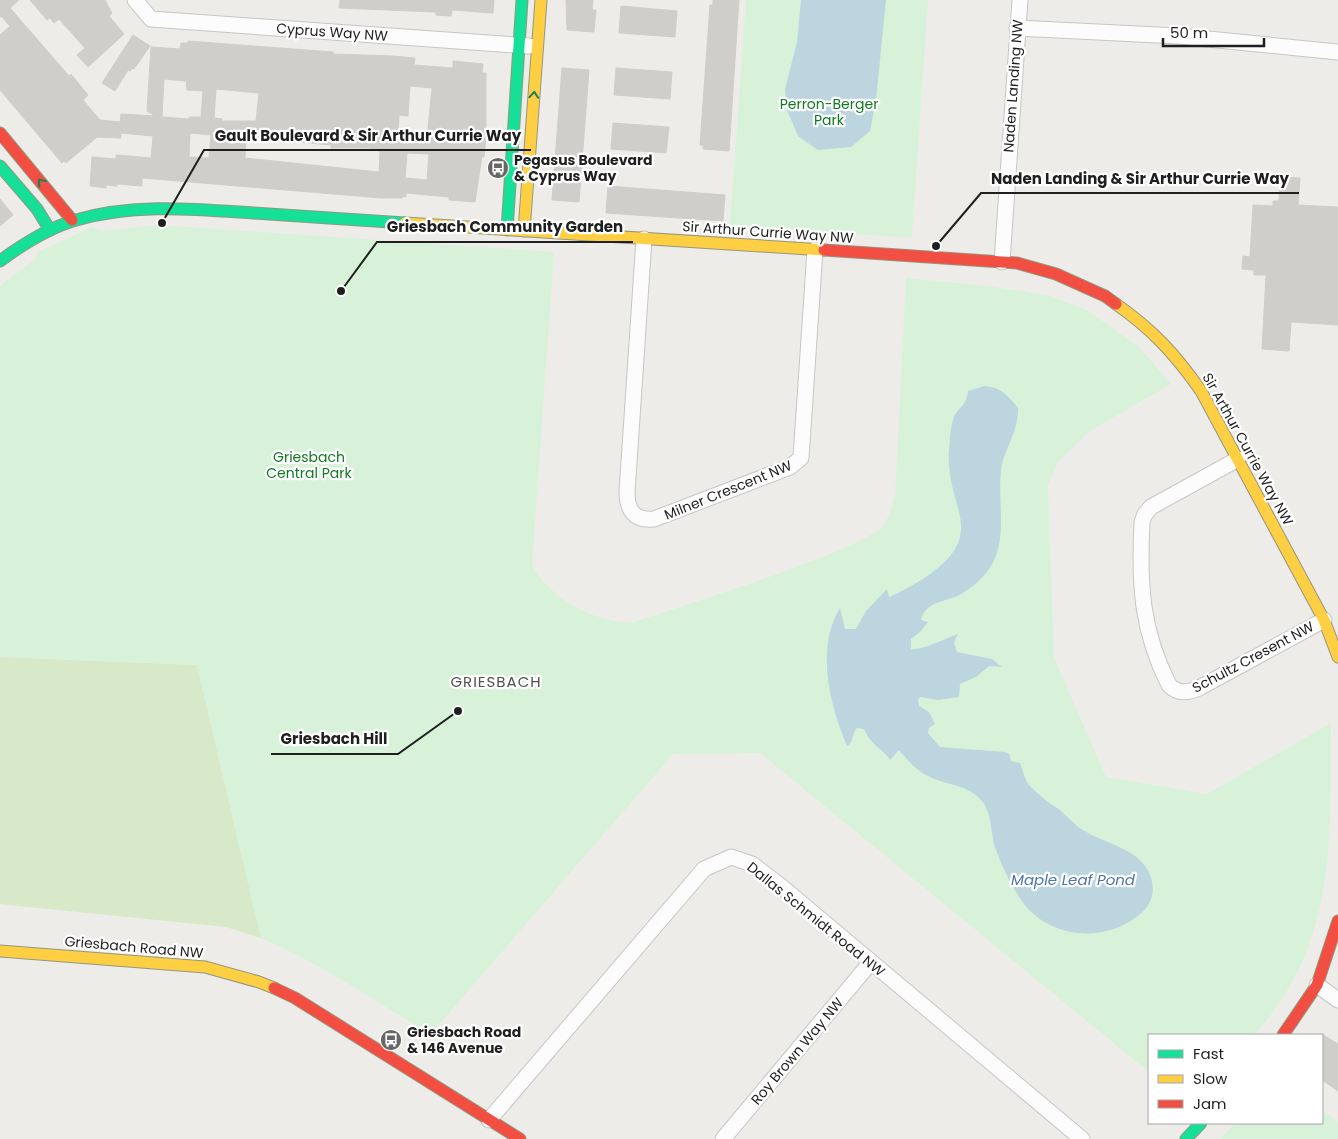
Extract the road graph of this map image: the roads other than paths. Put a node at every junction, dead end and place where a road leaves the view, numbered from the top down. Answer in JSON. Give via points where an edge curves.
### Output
{"nodes":[{"id":1,"x":135,"y":0,"type":"edge"},
{"id":2,"x":522,"y":0,"type":"edge"},
{"id":3,"x":541,"y":0,"type":"edge"},
{"id":4,"x":1020,"y":0,"type":"edge"},
{"id":5,"x":1017,"y":28,"type":"junction"},
{"id":6,"x":519,"y":45,"type":"junction"},
{"id":7,"x":537,"y":46,"type":"junction"},
{"id":8,"x":1338,"y":52,"type":"edge"},
{"id":9,"x":0,"y":133,"type":"edge"},
{"id":10,"x":0,"y":166,"type":"edge"},
{"id":11,"x":72,"y":220,"type":"junction"},
{"id":12,"x":50,"y":230,"type":"junction"},
{"id":13,"x":506,"y":230,"type":"junction"},
{"id":14,"x":524,"y":231,"type":"junction"},
{"id":15,"x":644,"y":239,"type":"junction"},
{"id":16,"x":815,"y":250,"type":"junction"},
{"id":17,"x":0,"y":261,"type":"edge"},
{"id":18,"x":1002,"y":262,"type":"junction"},
{"id":19,"x":1238,"y":459,"type":"junction"},
{"id":20,"x":1324,"y":620,"type":"junction"},
{"id":21,"x":1338,"y":656,"type":"edge"},
{"id":22,"x":1338,"y":921,"type":"edge"},
{"id":23,"x":0,"y":951,"type":"edge"},
{"id":24,"x":871,"y":962,"type":"junction"},
{"id":25,"x":1317,"y":985,"type":"junction"},
{"id":26,"x":1338,"y":1000,"type":"edge"},
{"id":27,"x":1283,"y":1034,"type":"edge"},
{"id":28,"x":489,"y":1120,"type":"junction"},
{"id":29,"x":1201,"y":1124,"type":"edge"},
{"id":30,"x":520,"y":1139,"type":"edge"},
{"id":31,"x":723,"y":1139,"type":"edge"},
{"id":32,"x":1082,"y":1139,"type":"edge"},
{"id":33,"x":1186,"y":1139,"type":"edge"}],
"edges":[{"from":1,"to":6,"type":"street","name":"Cyprus Way NW","via":[[151,19]]},
{"from":2,"to":6,"type":"street"},
{"from":3,"to":7,"type":"street"},
{"from":4,"to":5,"type":"street","name":"Naden Landing NW"},
{"from":5,"to":8,"type":"street","via":[[1178,36]]},
{"from":5,"to":18,"type":"street","name":"Naden Landing NW"},
{"from":6,"to":7,"type":"street","name":"Cyprus Way NW"},
{"from":6,"to":13,"type":"street"},
{"from":14,"to":7,"type":"street","one_way":true},
{"from":11,"to":9,"type":"street","one_way":true},
{"from":10,"to":12,"type":"street","via":[[37,209]]},
{"from":11,"to":12,"type":"street","name":"Sir Arthur Currie Way NW"},
{"from":11,"to":13,"type":"street","name":"Sir Arthur Currie Way NW","via":[[123,210],[175,209]]},
{"from":12,"to":17,"type":"street","name":"Sir Arthur Currie Way NW"},
{"from":13,"to":14,"type":"street","name":"Sir Arthur Currie Way NW"},
{"from":14,"to":15,"type":"street","name":"Sir Arthur Currie Way NW"},
{"from":15,"to":16,"type":"street","name":"Sir Arthur Currie Way NW"},
{"from":15,"to":16,"type":"street","name":"Milner Crescent NW","via":[[627,492],[629,509],[646,520],[790,467],[801,458]]},
{"from":16,"to":18,"type":"street","name":"Sir Arthur Currie Way NW"},
{"from":18,"to":19,"type":"street","name":"Sir Arthur Currie Way NW","via":[[1032,266],[1079,284],[1105,296],[1146,325],[1179,360],[1201,391]]},
{"from":19,"to":20,"type":"street","name":"Sir Arthur Currie Way NW"},
{"from":19,"to":20,"type":"street","name":"Schultz Cresent NW","via":[[1152,506],[1142,522],[1146,628],[1169,685],[1175,691],[1187,693],[1199,688]]},
{"from":20,"to":21,"type":"street","name":"Sir Arthur Currie Way NW"},
{"from":22,"to":25,"type":"street"},
{"from":23,"to":28,"type":"street","name":"Griesbach Road NW","via":[[176,964],[231,973],[259,982],[295,998]]},
{"from":24,"to":28,"type":"street","name":"Dallas Schmidt Road NW","via":[[752,864],[731,857],[722,860],[704,869]]},
{"from":24,"to":31,"type":"street","name":"Roy Brown Way NW"},
{"from":24,"to":32,"type":"street","name":"Dallas Schmidt Road NW"},
{"from":25,"to":26,"type":"street"},
{"from":25,"to":27,"type":"street"},
{"from":28,"to":30,"type":"street","name":"Griesbach Road NW"},
{"from":29,"to":33,"type":"street"}]}
